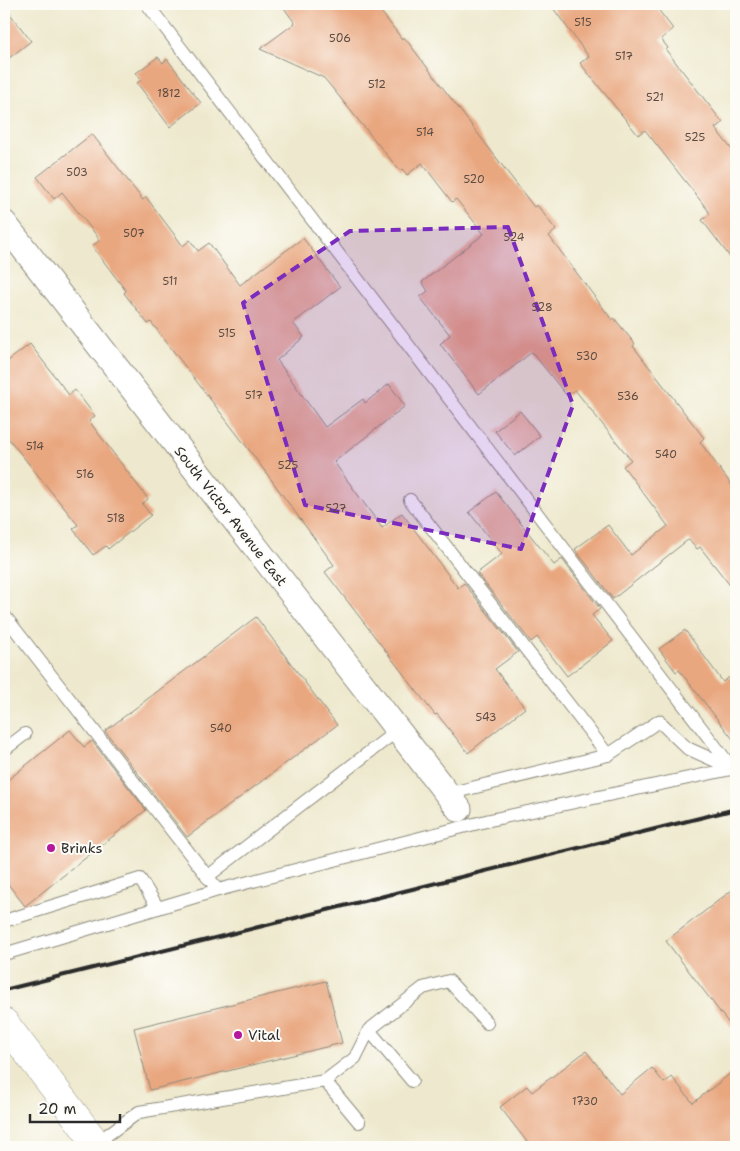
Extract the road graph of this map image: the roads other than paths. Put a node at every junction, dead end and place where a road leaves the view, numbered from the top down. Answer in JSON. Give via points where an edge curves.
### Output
{"nodes":[{"id":1,"x":147,"y":4,"type":"edge"},
{"id":2,"x":4,"y":223,"type":"edge"},
{"id":3,"x":410,"y":500,"type":"dead end"},
{"id":4,"x":4,"y":615,"type":"edge"},
{"id":5,"x":398,"y":730,"type":"junction"},
{"id":6,"x":26,"y":734,"type":"dead end"},
{"id":7,"x":4,"y":750,"type":"edge"},
{"id":8,"x":608,"y":755,"type":"junction"},
{"id":9,"x":734,"y":768,"type":"edge"},
{"id":10,"x":453,"y":801,"type":"joint"},
{"id":11,"x":207,"y":877,"type":"junction"},
{"id":12,"x":218,"y":890,"type":"junction"},
{"id":13,"x":158,"y":908,"type":"junction"},
{"id":14,"x":4,"y":921,"type":"edge"},
{"id":15,"x":4,"y":954,"type":"edge"},
{"id":16,"x":4,"y":1022,"type":"edge"},
{"id":17,"x":487,"y":1024,"type":"dead end"},
{"id":18,"x":369,"y":1030,"type":"junction"},
{"id":19,"x":326,"y":1081,"type":"junction"},
{"id":20,"x":412,"y":1081,"type":"dead end"},
{"id":21,"x":359,"y":1122,"type":"dead end"},
{"id":22,"x":98,"y":1145,"type":"edge"}],
"edges":[{"from":1,"to":9,"type":"lane"},
{"from":2,"to":5,"type":"street","name":"South Victor Avenue East"},
{"from":3,"to":8,"type":"lane"},
{"from":4,"to":11,"type":"lane"},
{"from":5,"to":10,"type":"street","name":"South Victor Avenue East"},
{"from":5,"to":11,"type":"lane"},
{"from":6,"to":7,"type":"lane"},
{"from":8,"to":9,"type":"lane","via":[[659,721],[687,748]]},
{"from":8,"to":10,"type":"lane"},
{"from":9,"to":12,"type":"lane","via":[[490,820]]},
{"from":11,"to":12,"type":"lane"},
{"from":12,"to":13,"type":"lane"},
{"from":13,"to":14,"type":"lane","via":[[140,879]]},
{"from":13,"to":15,"type":"lane"},
{"from":16,"to":22,"type":"main road"},
{"from":17,"to":18,"type":"lane","via":[[449,981],[423,988]]},
{"from":18,"to":19,"type":"lane","via":[[355,1058]]},
{"from":18,"to":20,"type":"lane"},
{"from":19,"to":21,"type":"lane"},
{"from":19,"to":22,"type":"lane","via":[[138,1112]]}]}
